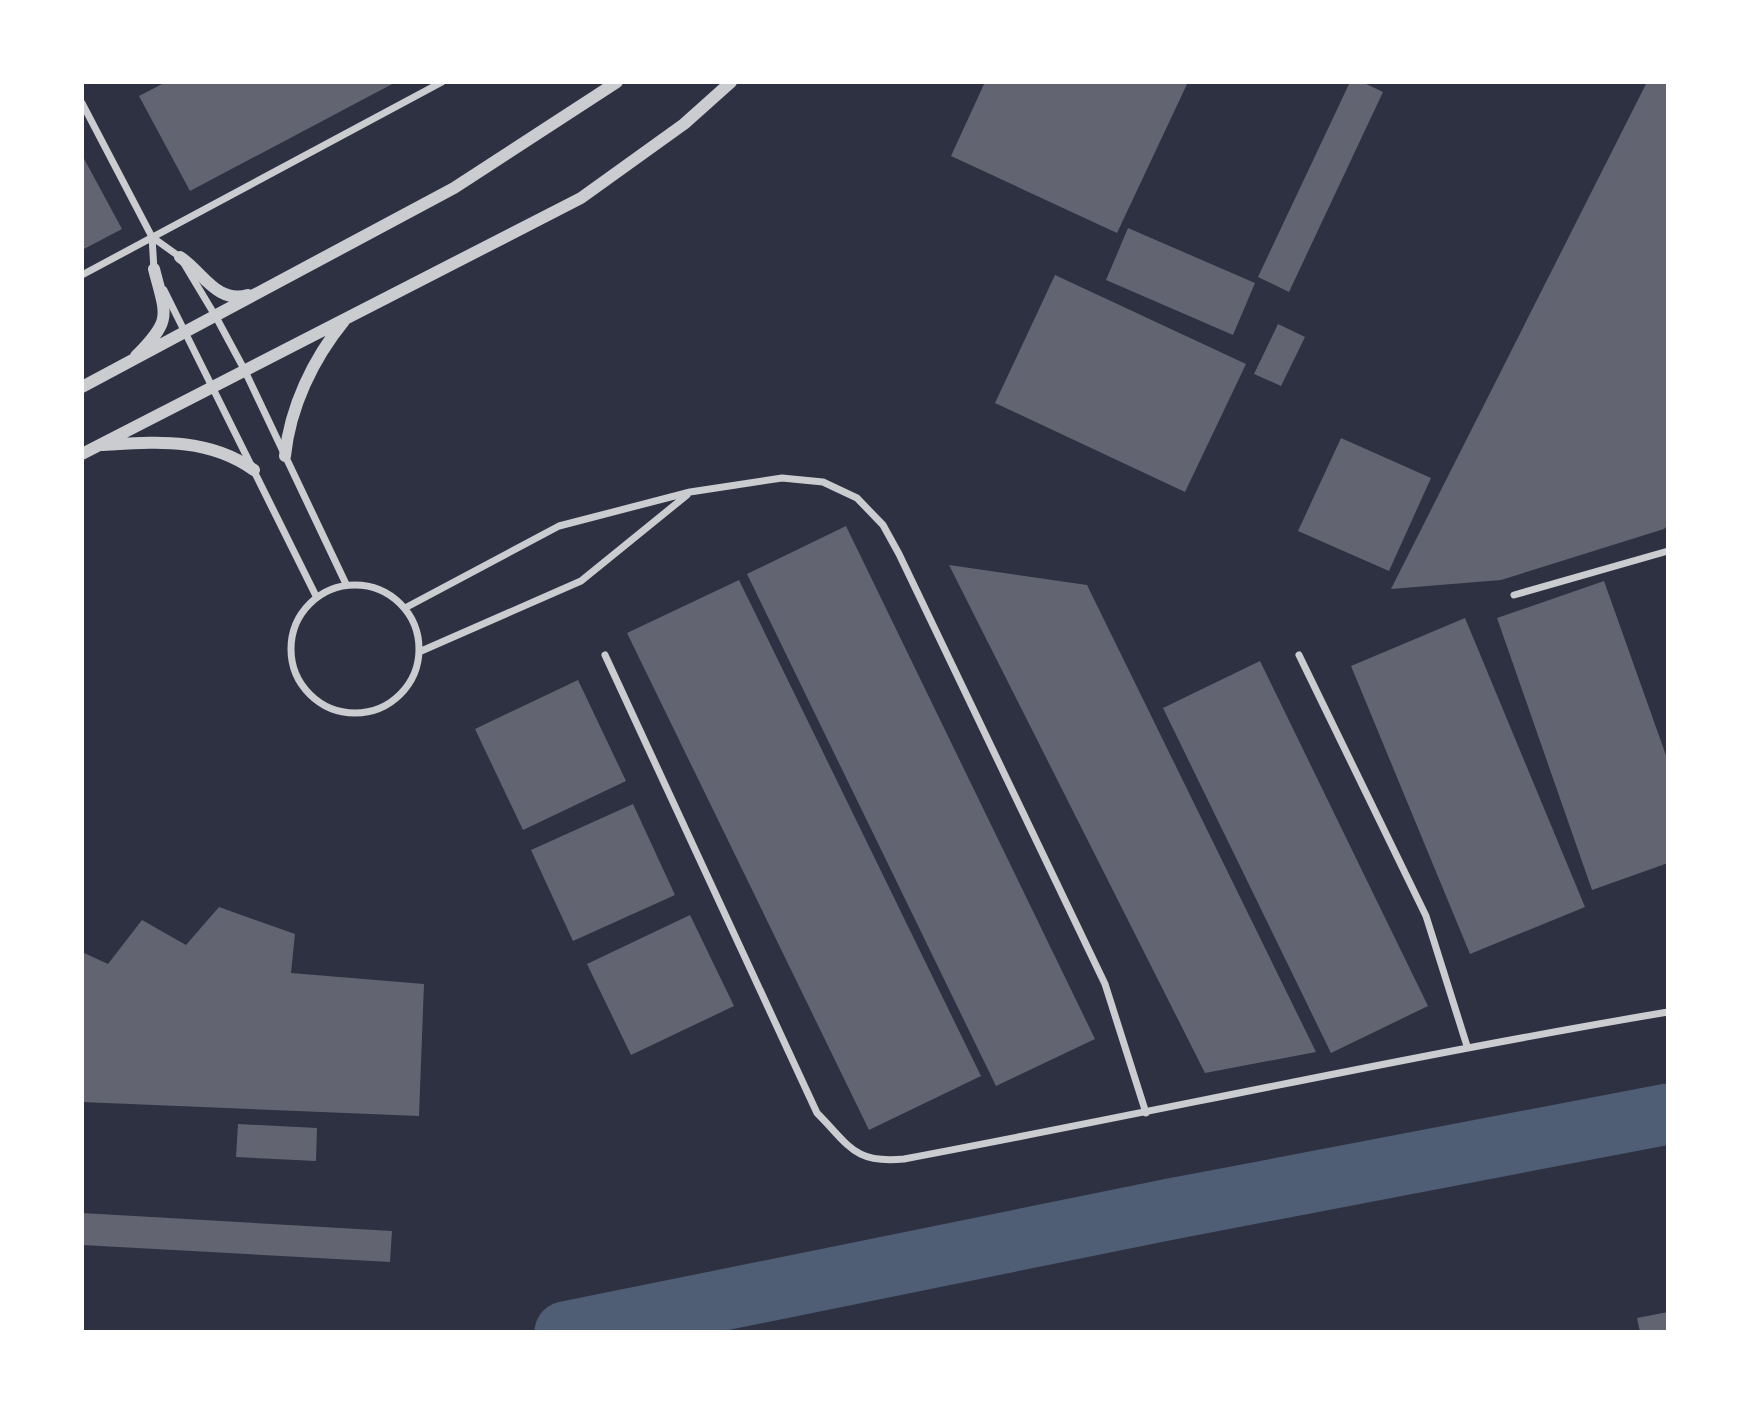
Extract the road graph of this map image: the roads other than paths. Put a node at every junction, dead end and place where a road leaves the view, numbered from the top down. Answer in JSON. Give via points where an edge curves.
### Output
{"nodes":[{"id":1,"x":442,"y":82,"type":"edge"},
{"id":2,"x":617,"y":82,"type":"edge"},
{"id":3,"x":731,"y":82,"type":"edge"},
{"id":4,"x":82,"y":103,"type":"edge"},
{"id":5,"x":152,"y":237,"type":"junction"},
{"id":6,"x":180,"y":257,"type":"junction"},
{"id":7,"x":154,"y":270,"type":"junction"},
{"id":8,"x":82,"y":275,"type":"edge"},
{"id":9,"x":266,"y":290,"type":"junction"},
{"id":10,"x":216,"y":317,"type":"junction"},
{"id":11,"x":346,"y":318,"type":"junction"},
{"id":12,"x":186,"y":334,"type":"junction"},
{"id":13,"x":128,"y":364,"type":"junction"},
{"id":14,"x":244,"y":369,"type":"junction"},
{"id":15,"x":214,"y":386,"type":"junction"},
{"id":16,"x":82,"y":387,"type":"edge"},
{"id":17,"x":100,"y":445,"type":"junction"},
{"id":18,"x":82,"y":454,"type":"edge"},
{"id":19,"x":285,"y":456,"type":"junction"},
{"id":20,"x":254,"y":470,"type":"junction"},
{"id":21,"x":690,"y":492,"type":"junction"},
{"id":22,"x":1668,"y":551,"type":"edge"},
{"id":23,"x":346,"y":584,"type":"junction"},
{"id":24,"x":1514,"y":594,"type":"dead end"},
{"id":25,"x":316,"y":596,"type":"junction"},
{"id":26,"x":405,"y":608,"type":"junction"},
{"id":27,"x":419,"y":652,"type":"junction"},
{"id":28,"x":605,"y":655,"type":"dead end"},
{"id":29,"x":1299,"y":655,"type":"dead end"},
{"id":30,"x":1668,"y":1012,"type":"edge"},
{"id":31,"x":1467,"y":1046,"type":"junction"},
{"id":32,"x":1146,"y":1113,"type":"junction"}],
"edges":[{"from":1,"to":5,"type":"street"},
{"from":2,"to":9,"type":"street","via":[[454,188]]},
{"from":3,"to":11,"type":"street","via":[[684,124],[581,198]]},
{"from":4,"to":5,"type":"street"},
{"from":5,"to":6,"type":"street"},
{"from":5,"to":7,"type":"street"},
{"from":5,"to":8,"type":"street"},
{"from":6,"to":9,"type":"street","via":[[217,292],[238,298]]},
{"from":6,"to":10,"type":"street"},
{"from":7,"to":12,"type":"street"},
{"from":7,"to":13,"type":"street","via":[[166,307],[163,323]]},
{"from":9,"to":10,"type":"street"},
{"from":10,"to":12,"type":"street"},
{"from":10,"to":14,"type":"street"},
{"from":11,"to":14,"type":"street"},
{"from":11,"to":19,"type":"street","via":[[302,390],[287,434]]},
{"from":12,"to":13,"type":"street"},
{"from":12,"to":15,"type":"street"},
{"from":13,"to":16,"type":"street"},
{"from":14,"to":15,"type":"street"},
{"from":14,"to":19,"type":"street"},
{"from":15,"to":17,"type":"street"},
{"from":15,"to":20,"type":"street"},
{"from":17,"to":18,"type":"street"},
{"from":17,"to":20,"type":"street","via":[[193,444],[240,460]]},
{"from":19,"to":23,"type":"street"},
{"from":20,"to":25,"type":"street"},
{"from":21,"to":26,"type":"street","via":[[559,526]]},
{"from":21,"to":27,"type":"street","via":[[581,581]]},
{"from":21,"to":32,"type":"street","via":[[782,478],[823,482],[857,498],[883,525],[1105,984]]},
{"from":22,"to":24,"type":"street"},
{"from":23,"to":25,"type":"street"},
{"from":23,"to":26,"type":"street","via":[[381,590]]},
{"from":25,"to":27,"type":"street","via":[[297,618],[290,643],[293,671],[306,692],[320,703],[363,713],[381,708],[399,696],[412,678]]},
{"from":26,"to":27,"type":"street","via":[[416,628]]},
{"from":28,"to":32,"type":"street","via":[[817,1113],[859,1157],[904,1159]]},
{"from":29,"to":31,"type":"street","via":[[1426,916]]},
{"from":30,"to":31,"type":"street"},
{"from":31,"to":32,"type":"street"}]}
